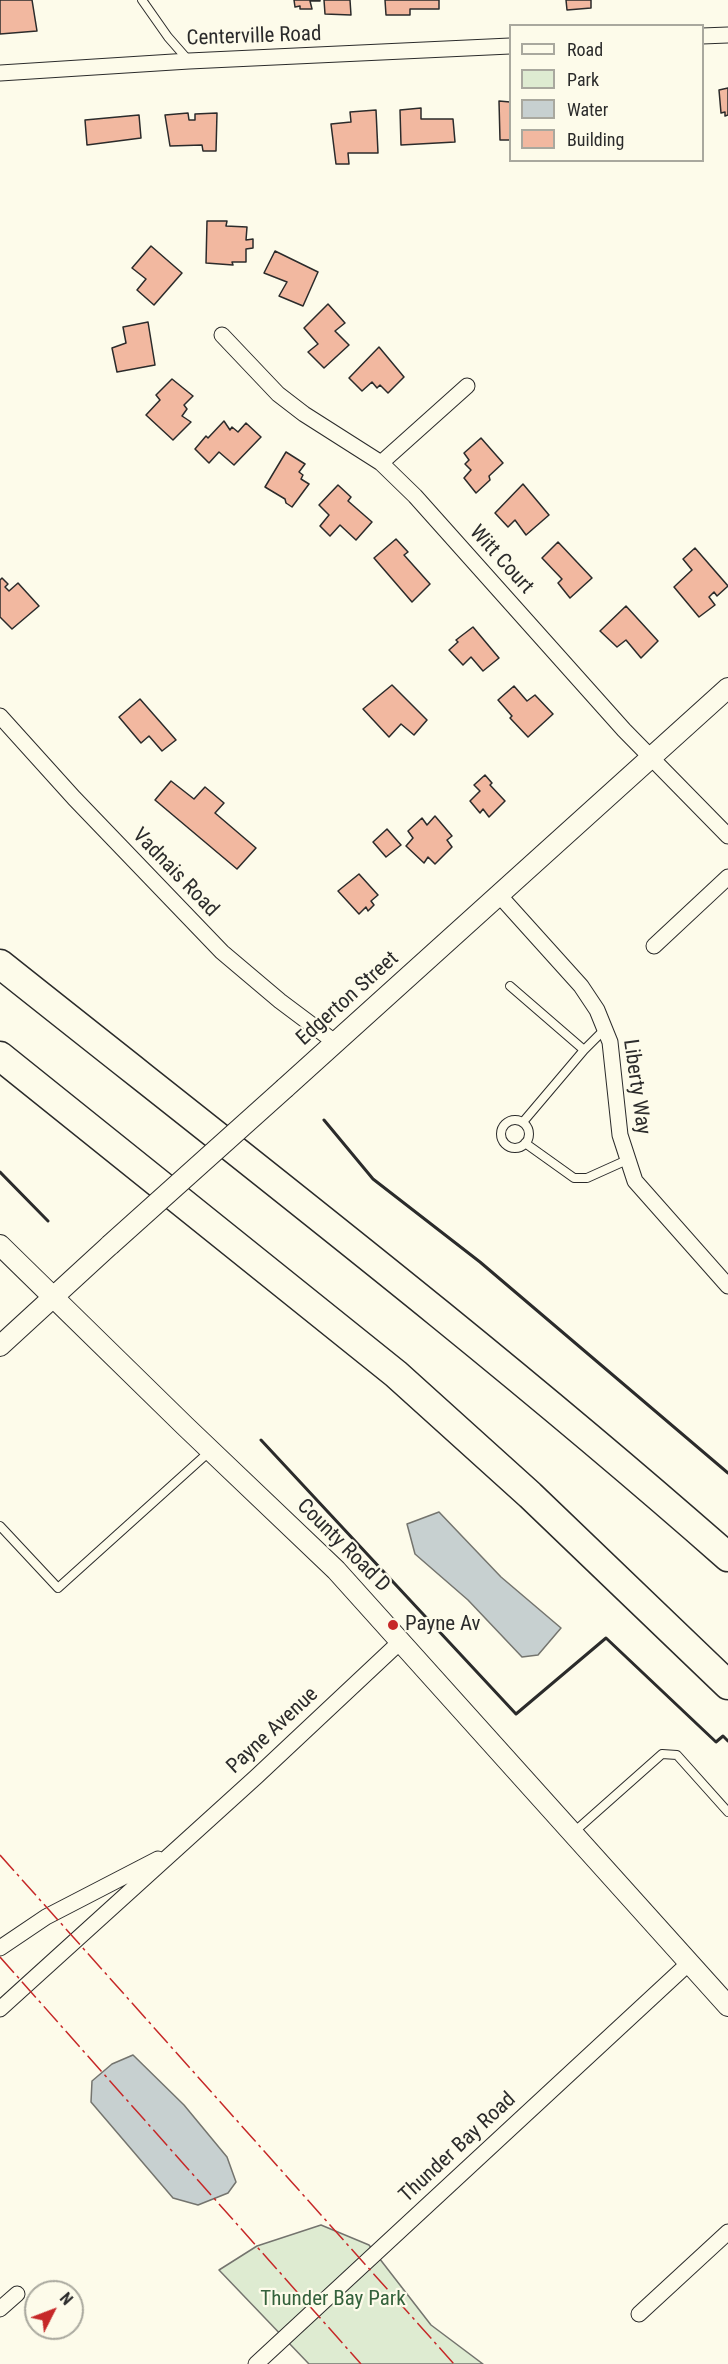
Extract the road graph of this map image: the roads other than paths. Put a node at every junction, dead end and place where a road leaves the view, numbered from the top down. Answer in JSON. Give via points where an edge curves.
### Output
{"nodes":[{"id":1,"x":142,"y":0,"type":"edge"},
{"id":2,"x":728,"y":35,"type":"edge"},
{"id":3,"x":704,"y":36,"type":"edge"},
{"id":4,"x":509,"y":46,"type":"edge"},
{"id":5,"x":189,"y":61,"type":"junction"},
{"id":6,"x":0,"y":72,"type":"edge"},
{"id":7,"x":222,"y":335,"type":"dead end"},
{"id":8,"x":467,"y":386,"type":"dead end"},
{"id":9,"x":381,"y":463,"type":"junction"},
{"id":10,"x":728,"y":688,"type":"edge"},
{"id":11,"x":0,"y":716,"type":"edge"},
{"id":12,"x":650,"y":758,"type":"junction"},
{"id":13,"x":728,"y":836,"type":"edge"},
{"id":14,"x":728,"y":877,"type":"edge"},
{"id":15,"x":499,"y":895,"type":"junction"},
{"id":16,"x":654,"y":946,"type":"dead end"},
{"id":17,"x":0,"y":964,"type":"edge"},
{"id":18,"x":510,"y":986,"type":"dead end"},
{"id":19,"x":605,"y":1029,"type":"junction"},
{"id":20,"x":336,"y":1042,"type":"junction"},
{"id":21,"x":584,"y":1050,"type":"junction"},
{"id":22,"x":0,"y":1056,"type":"edge"},
{"id":23,"x":523,"y":1122,"type":"junction"},
{"id":24,"x":525,"y":1143,"type":"junction"},
{"id":25,"x":627,"y":1160,"type":"junction"},
{"id":26,"x":0,"y":1245,"type":"edge"},
{"id":27,"x":728,"y":1286,"type":"edge"},
{"id":28,"x":54,"y":1296,"type":"junction"},
{"id":29,"x":0,"y":1346,"type":"edge"},
{"id":30,"x":210,"y":1451,"type":"junction"},
{"id":31,"x":619,"y":1461,"type":"junction"},
{"id":32,"x":0,"y":1526,"type":"edge"},
{"id":33,"x":728,"y":1557,"type":"edge"},
{"id":34,"x":728,"y":1569,"type":"edge"},
{"id":35,"x":400,"y":1641,"type":"junction"},
{"id":36,"x":728,"y":1685,"type":"edge"},
{"id":37,"x":728,"y":1812,"type":"edge"},
{"id":38,"x":572,"y":1833,"type":"junction"},
{"id":39,"x":174,"y":1851,"type":"junction"},
{"id":40,"x":0,"y":1948,"type":"edge"},
{"id":41,"x":689,"y":1963,"type":"junction"},
{"id":42,"x":728,"y":2006,"type":"edge"},
{"id":43,"x":0,"y":2009,"type":"edge"},
{"id":44,"x":728,"y":2232,"type":"edge"},
{"id":45,"x":17,"y":2294,"type":"dead end"},
{"id":46,"x":0,"y":2309,"type":"edge"},
{"id":47,"x":639,"y":2314,"type":"dead end"},
{"id":48,"x":256,"y":2364,"type":"edge"}],
"edges":[{"from":1,"to":5,"type":"lane"},
{"from":2,"to":3,"type":"street"},
{"from":4,"to":5,"type":"street","name":"Centerville Road"},
{"from":5,"to":6,"type":"street","name":"Centerville Road"},
{"from":7,"to":9,"type":"street","name":"Witt Court","via":[[278,394]]},
{"from":8,"to":9,"type":"street"},
{"from":9,"to":12,"type":"street","name":"Witt Court"},
{"from":10,"to":12,"type":"street","name":"Edgerton Street"},
{"from":11,"to":20,"type":"street","name":"Vadnais Road","via":[[222,952]]},
{"from":12,"to":13,"type":"street","name":"Witt Court"},
{"from":12,"to":15,"type":"street","name":"Edgerton Street"},
{"from":14,"to":16,"type":"street"},
{"from":15,"to":19,"type":"street","name":"Liberty Way","via":[[581,986]]},
{"from":15,"to":20,"type":"street","name":"Edgerton Street"},
{"from":17,"to":31,"type":"highway","via":[[400,1281]]},
{"from":18,"to":21,"type":"lane"},
{"from":19,"to":21,"type":"lane"},
{"from":19,"to":25,"type":"street","name":"Liberty Way"},
{"from":20,"to":28,"type":"street","name":"Edgerton Street","bridge":true},
{"from":21,"to":23,"type":"lane"},
{"from":22,"to":36,"type":"highway","via":[[396,1374],[530,1495]]},
{"from":23,"to":24,"type":"lane","via":[[529,1134]]},
{"from":23,"to":24,"type":"lane","via":[[510,1120],[501,1134],[504,1143],[512,1147]]},
{"from":24,"to":25,"type":"lane","via":[[574,1178],[587,1178]]},
{"from":25,"to":27,"type":"street","name":"Liberty Way","via":[[635,1181],[651,1202]]},
{"from":26,"to":28,"type":"street","name":"County Road D"},
{"from":28,"to":29,"type":"street","name":"Edgerton Street"},
{"from":28,"to":30,"type":"street","name":"County Road D"},
{"from":30,"to":32,"type":"lane","via":[[58,1588]]},
{"from":30,"to":35,"type":"street","name":"County Road D","via":[[336,1570]]},
{"from":31,"to":33,"type":"highway"},
{"from":31,"to":34,"type":"highway"},
{"from":35,"to":38,"type":"street","name":"County Road D"},
{"from":35,"to":39,"type":"street","name":"Payne Avenue"},
{"from":37,"to":38,"type":"lane","via":[[677,1755],[662,1754]]},
{"from":38,"to":41,"type":"street","name":"County Road D"},
{"from":39,"to":40,"type":"street","name":"Payne Avenue","via":[[46,1917]]},
{"from":39,"to":43,"type":"street","name":"Payne Avenue"},
{"from":41,"to":42,"type":"street","name":"County Road D"},
{"from":41,"to":48,"type":"street","name":"Thunder Bay Road"},
{"from":44,"to":47,"type":"street"},
{"from":45,"to":46,"type":"street"}]}
